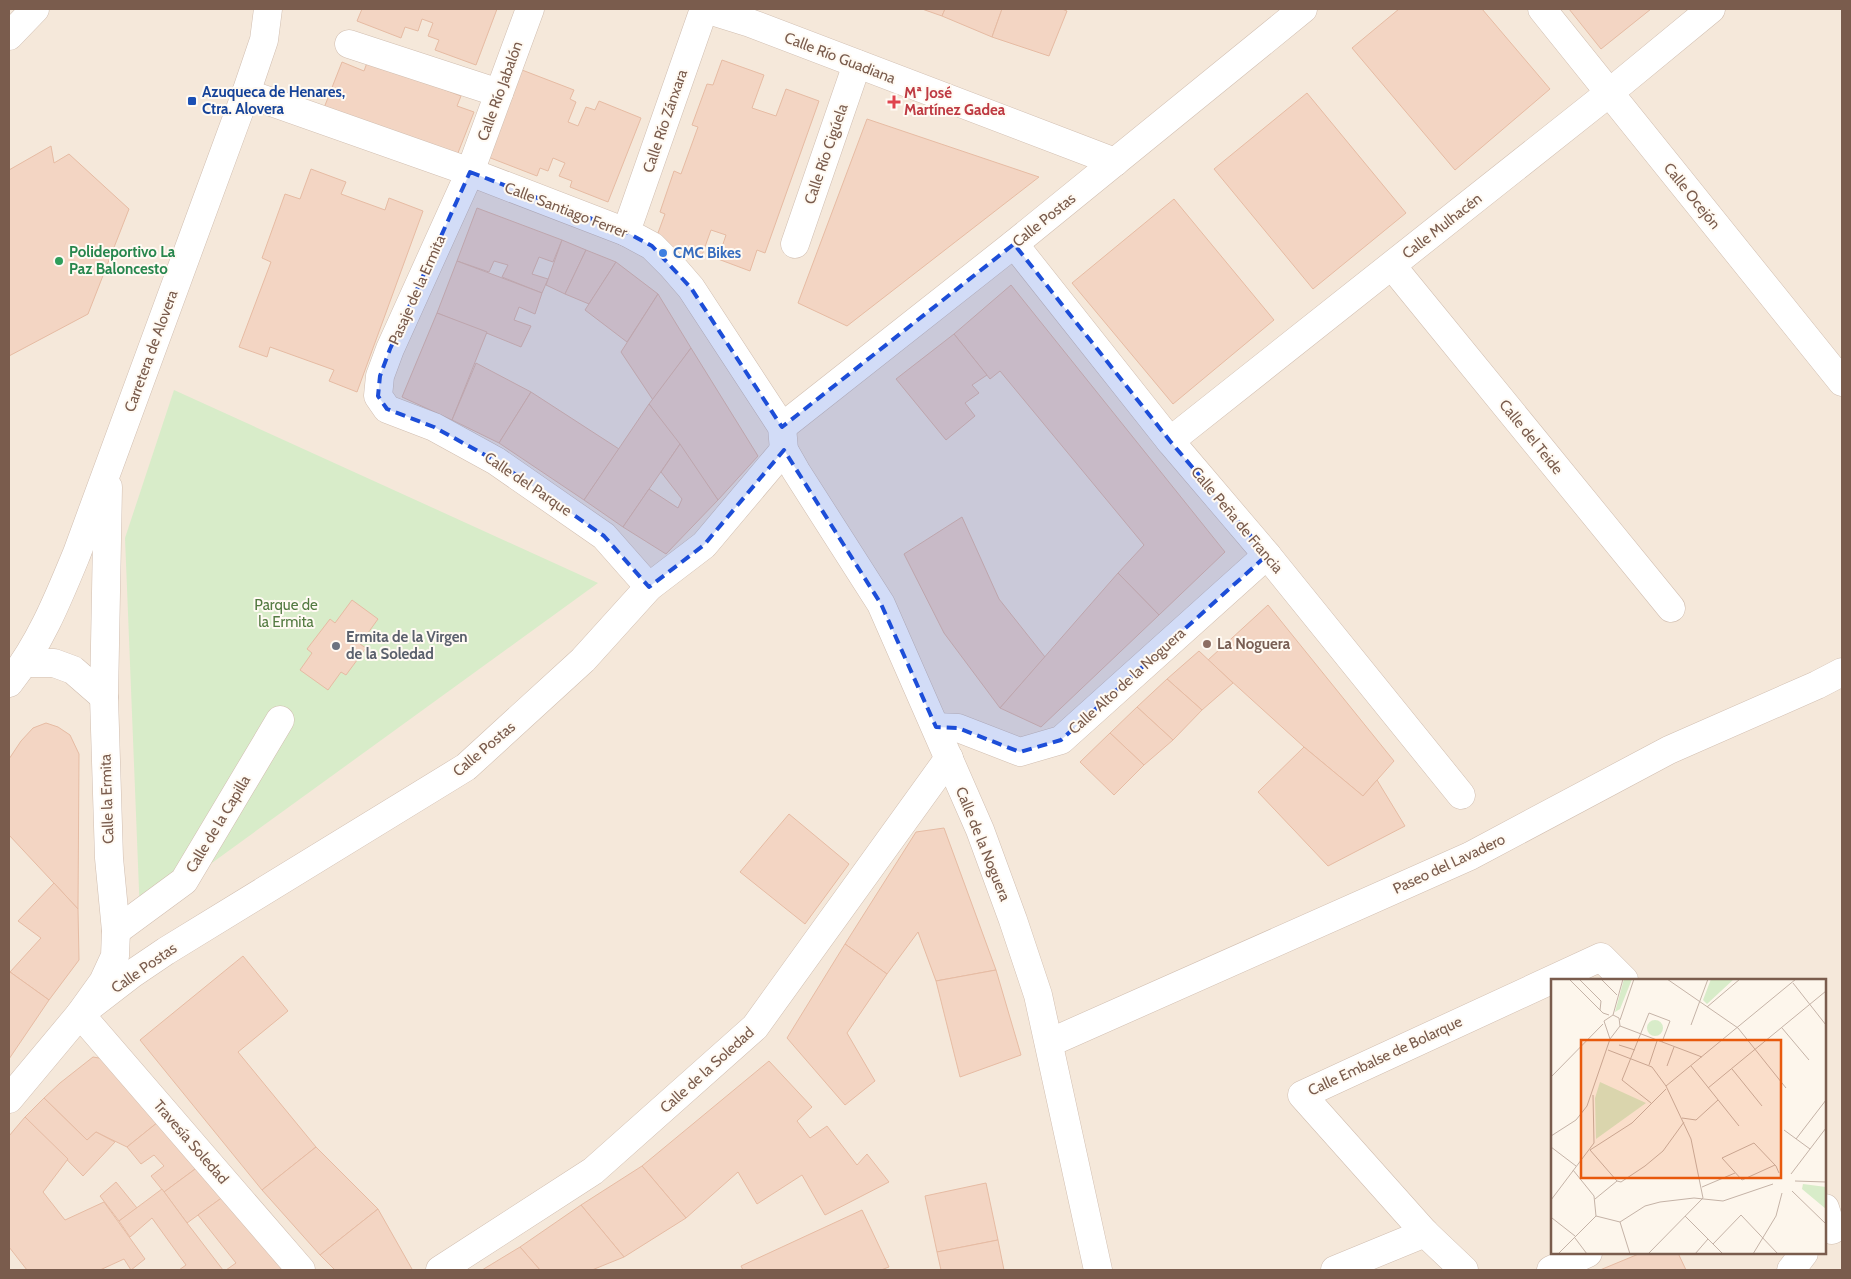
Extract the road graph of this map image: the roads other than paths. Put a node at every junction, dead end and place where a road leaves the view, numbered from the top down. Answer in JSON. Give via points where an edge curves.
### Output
{"nodes":[{"id":1,"x":35,"y":9,"type":"edge"},
{"id":2,"x":268,"y":9,"type":"edge"},
{"id":3,"x":530,"y":9,"type":"edge"},
{"id":4,"x":705,"y":9,"type":"edge"},
{"id":5,"x":1303,"y":9,"type":"edge"},
{"id":6,"x":1542,"y":9,"type":"edge"},
{"id":7,"x":1711,"y":9,"type":"edge"},
{"id":8,"x":753,"y":16,"type":"edge"},
{"id":9,"x":9,"y":36,"type":"edge"},
{"id":10,"x":349,"y":44,"type":"dead end"},
{"id":11,"x":857,"y":64,"type":"junction"},
{"id":12,"x":246,"y":93,"type":"junction"},
{"id":13,"x":500,"y":93,"type":"junction"},
{"id":14,"x":1609,"y":93,"type":"junction"},
{"id":15,"x":1115,"y":162,"type":"junction"},
{"id":16,"x":470,"y":172,"type":"junction"},
{"id":17,"x":626,"y":232,"type":"junction"},
{"id":18,"x":795,"y":244,"type":"dead end"},
{"id":19,"x":1014,"y":244,"type":"junction"},
{"id":20,"x":1392,"y":266,"type":"junction"},
{"id":21,"x":1842,"y":382,"type":"edge"},
{"id":22,"x":386,"y":409,"type":"joint"},
{"id":23,"x":783,"y":439,"type":"junction"},
{"id":24,"x":1170,"y":441,"type":"junction"},
{"id":25,"x":109,"y":463,"type":"junction"},
{"id":26,"x":1267,"y":555,"type":"junction"},
{"id":27,"x":649,"y":587,"type":"junction"},
{"id":28,"x":1671,"y":608,"type":"dead end"},
{"id":29,"x":1842,"y":672,"type":"edge"},
{"id":30,"x":16,"y":673,"type":"edge"},
{"id":31,"x":104,"y":697,"type":"junction"},
{"id":32,"x":280,"y":720,"type":"dead end"},
{"id":33,"x":936,"y":727,"type":"junction"},
{"id":34,"x":948,"y":758,"type":"junction"},
{"id":35,"x":1461,"y":795,"type":"dead end"},
{"id":36,"x":116,"y":931,"type":"junction"},
{"id":37,"x":1554,"y":979,"type":"edge"},
{"id":38,"x":1623,"y":979,"type":"edge"},
{"id":39,"x":1551,"y":980,"type":"edge"},
{"id":40,"x":80,"y":1014,"type":"junction"},
{"id":41,"x":1049,"y":1043,"type":"junction"},
{"id":42,"x":9,"y":1099,"type":"edge"},
{"id":43,"x":1425,"y":1233,"type":"junction"},
{"id":44,"x":1586,"y":1254,"type":"edge"},
{"id":45,"x":1803,"y":1254,"type":"edge"},
{"id":46,"x":301,"y":1270,"type":"edge"},
{"id":47,"x":440,"y":1270,"type":"edge"},
{"id":48,"x":1098,"y":1270,"type":"edge"},
{"id":49,"x":1335,"y":1270,"type":"edge"},
{"id":50,"x":1464,"y":1270,"type":"edge"},
{"id":51,"x":1551,"y":1270,"type":"edge"},
{"id":52,"x":1791,"y":1270,"type":"edge"}],
"edges":[{"from":1,"to":9,"type":"street"},
{"from":2,"to":12,"type":"street","name":"Carretera de Alovera","via":[[264,40]]},
{"from":3,"to":13,"type":"street","name":"Calle Río Jabalón"},
{"from":4,"to":8,"type":"street","name":"Calle Río Guadiana"},
{"from":4,"to":17,"type":"street","name":"Calle Río Zánxara"},
{"from":5,"to":15,"type":"street","name":"Calle Postas"},
{"from":6,"to":14,"type":"street","name":"Calle Ocejón"},
{"from":7,"to":14,"type":"street","name":"Calle Mulhacén"},
{"from":8,"to":11,"type":"street","name":"Calle Río Guadiana"},
{"from":10,"to":13,"type":"street"},
{"from":11,"to":15,"type":"street","name":"Calle Río Guadiana"},
{"from":11,"to":18,"type":"street","name":"Calle Río Cigúela"},
{"from":12,"to":16,"type":"street","name":"Calle Santiago Ferrer"},
{"from":12,"to":25,"type":"street","name":"Carretera de Alovera"},
{"from":13,"to":16,"type":"street","name":"Calle Río Jabalón"},
{"from":14,"to":20,"type":"street","name":"Calle Mulhacén"},
{"from":14,"to":21,"type":"street","name":"Calle Ocejón"},
{"from":15,"to":19,"type":"street","name":"Calle Postas"},
{"from":16,"to":17,"type":"street","name":"Calle Santiago Ferrer"},
{"from":16,"to":22,"type":"street","name":"Pasaje de la Ermita","via":[[380,376],[378,396]]},
{"from":17,"to":23,"type":"street","name":"Calle Santiago Ferrer","via":[[652,246],[691,288]]},
{"from":19,"to":23,"type":"street","name":"Calle Postas"},
{"from":19,"to":24,"type":"street","name":"Calle Peña de Francia"},
{"from":20,"to":24,"type":"street","name":"Calle Mulhacén"},
{"from":20,"to":28,"type":"street","name":"Calle del Teide"},
{"from":22,"to":27,"type":"street","name":"Calle del Parque","via":[[434,427],[496,461],[604,536]]},
{"from":23,"to":27,"type":"street","name":"Calle Postas","via":[[704,545]]},
{"from":23,"to":33,"type":"street","name":"Calle de la Noguera","via":[[796,471],[881,604]]},
{"from":24,"to":26,"type":"street","name":"Calle Peña de Francia"},
{"from":25,"to":30,"type":"street","name":"Carretera de Alovera","via":[[52,613]]},
{"from":25,"to":31,"type":"street","name":"Calle la Ermita"},
{"from":26,"to":33,"type":"street","name":"Calle Alto de la Noguera","via":[[1062,740],[1020,752],[958,728]]},
{"from":26,"to":35,"type":"street","name":"Calle Peña de Francia"},
{"from":27,"to":40,"type":"street","name":"Calle Postas","via":[[583,660],[466,768],[166,951]]},
{"from":29,"to":41,"type":"street","name":"Paseo del Lavadero","via":[[1669,750],[1470,856]]},
{"from":30,"to":31,"type":"street","via":[[54,663],[73,670]]},
{"from":31,"to":36,"type":"street","name":"Calle la Ermita","via":[[109,858]]},
{"from":32,"to":36,"type":"street","name":"Calle de la Capilla","via":[[184,880]]},
{"from":33,"to":34,"type":"street","name":"Calle de la Noguera"},
{"from":34,"to":41,"type":"street","name":"Calle de la Noguera","via":[[980,830],[1013,920],[1038,995]]},
{"from":34,"to":47,"type":"street","name":"Calle de la Soledad","via":[[756,1028],[593,1171]]},
{"from":36,"to":40,"type":"street","name":"Calle la Ermita","via":[[115,956]]},
{"from":37,"to":38,"type":"street","name":"Calle Embalse de Bolarque","via":[[1602,957]]},
{"from":39,"to":43,"type":"street","name":"Calle Embalse de Bolarque","via":[[1302,1095]]},
{"from":40,"to":42,"type":"street","name":"Calle la Ermita"},
{"from":40,"to":46,"type":"street","name":"Travesía Soledad"},
{"from":41,"to":48,"type":"street","name":"Calle de la Noguera"},
{"from":43,"to":49,"type":"street"},
{"from":43,"to":50,"type":"street","name":"Calle Embalse de Bolarque"},
{"from":44,"to":51,"type":"street"},
{"from":45,"to":52,"type":"street"}]}
